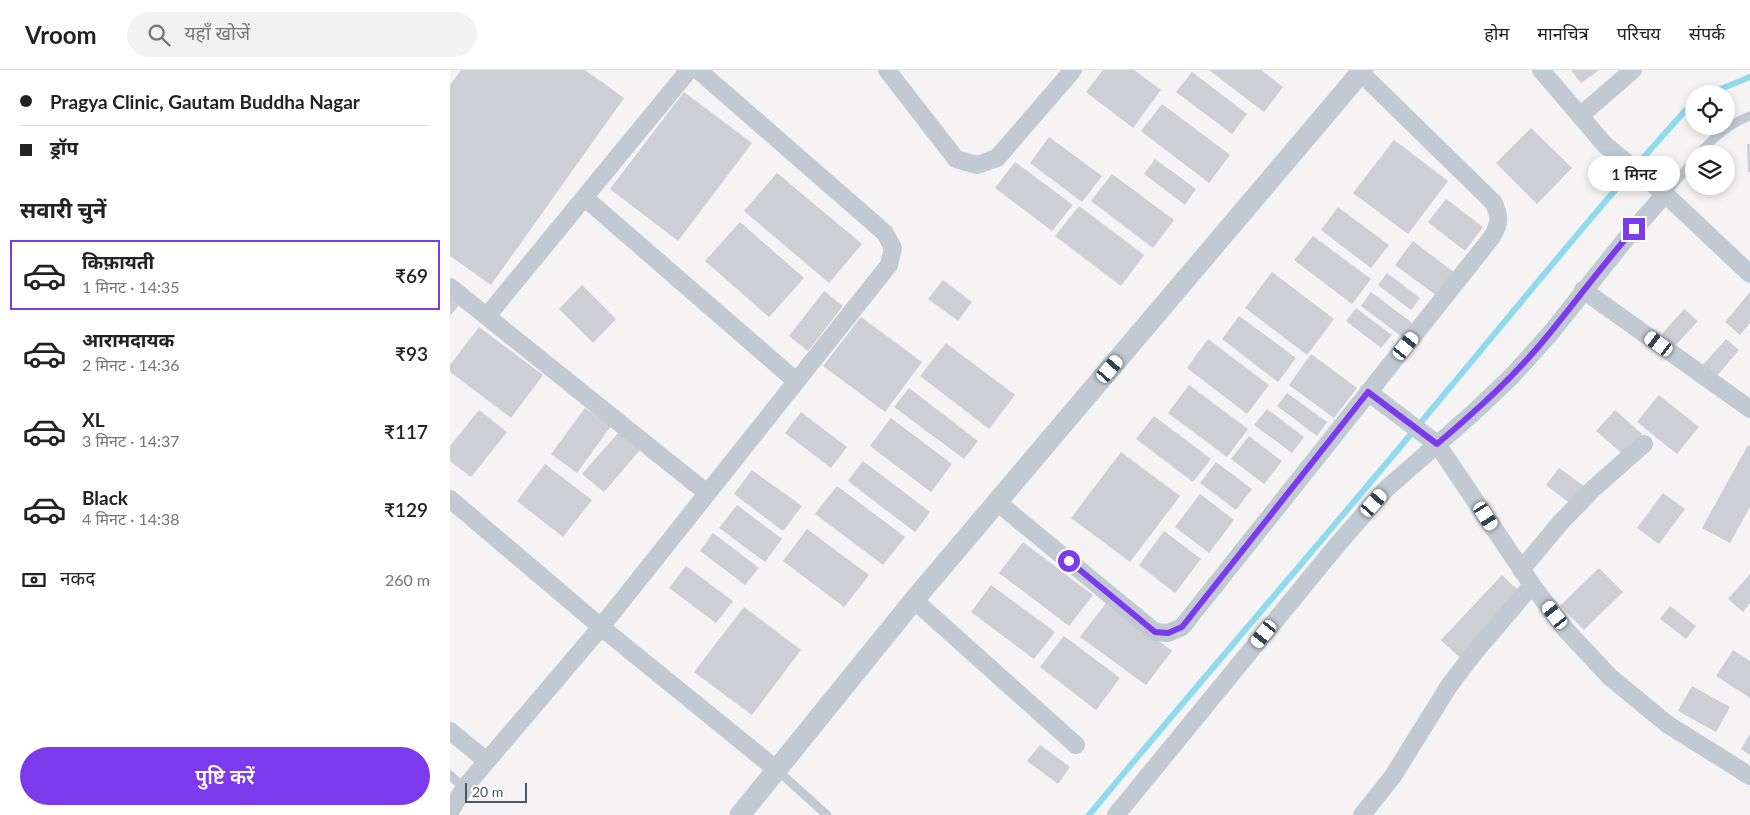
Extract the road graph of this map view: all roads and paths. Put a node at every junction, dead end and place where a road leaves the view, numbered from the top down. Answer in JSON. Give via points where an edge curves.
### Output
{"nodes":[{"id":1,"x":689,"y":70,"type":"edge"},
{"id":2,"x":698,"y":70,"type":"edge"},
{"id":3,"x":886,"y":70,"type":"edge"},
{"id":4,"x":1073,"y":70,"type":"edge"},
{"id":5,"x":1541,"y":70,"type":"edge"},
{"id":6,"x":1633,"y":70,"type":"edge"},
{"id":7,"x":1362,"y":72,"type":"edge"},
{"id":8,"x":1580,"y":116,"type":"junction"},
{"id":9,"x":1750,"y":116,"type":"edge"},
{"id":10,"x":1707,"y":145,"type":"edge"},
{"id":11,"x":1685,"y":168,"type":"edge"},
{"id":12,"x":1659,"y":190,"type":"junction"},
{"id":13,"x":585,"y":198,"type":"junction"},
{"id":14,"x":1750,"y":274,"type":"edge"},
{"id":15,"x":450,"y":287,"type":"edge"},
{"id":16,"x":1583,"y":290,"type":"junction"},
{"id":17,"x":487,"y":316,"type":"junction"},
{"id":18,"x":796,"y":381,"type":"junction"},
{"id":19,"x":1368,"y":392,"type":"junction"},
{"id":20,"x":1750,"y":409,"type":"edge"},
{"id":21,"x":1430,"y":440,"type":"junction"},
{"id":22,"x":1644,"y":444,"type":"dead end"},
{"id":23,"x":707,"y":493,"type":"junction"},
{"id":24,"x":450,"y":499,"type":"edge"},
{"id":25,"x":998,"y":502,"type":"junction"},
{"id":26,"x":1522,"y":570,"type":"junction"},
{"id":27,"x":1532,"y":586,"type":"junction"},
{"id":28,"x":914,"y":600,"type":"junction"},
{"id":29,"x":601,"y":627,"type":"junction"},
{"id":30,"x":450,"y":731,"type":"edge"},
{"id":31,"x":1076,"y":745,"type":"dead end"},
{"id":32,"x":487,"y":761,"type":"junction"},
{"id":33,"x":776,"y":770,"type":"junction"},
{"id":34,"x":450,"y":775,"type":"edge"},
{"id":35,"x":1750,"y":776,"type":"edge"},
{"id":36,"x":464,"y":788,"type":"junction"},
{"id":37,"x":450,"y":812,"type":"edge"},
{"id":38,"x":740,"y":815,"type":"edge"},
{"id":39,"x":828,"y":815,"type":"edge"},
{"id":40,"x":1116,"y":815,"type":"edge"},
{"id":41,"x":1362,"y":815,"type":"edge"}],
"edges":[{"from":1,"to":13,"type":"street"},
{"from":2,"to":18,"type":"street","via":[[886,233],[893,248],[889,265]]},
{"from":3,"to":4,"type":"street","via":[[956,159],[977,165],[996,158]]},
{"from":5,"to":8,"type":"street"},
{"from":6,"to":8,"type":"street"},
{"from":7,"to":19,"type":"street","via":[[1494,203],[1499,216],[1498,227],[1492,237]]},
{"from":7,"to":25,"type":"street"},
{"from":8,"to":12,"type":"street","via":[[1605,146]]},
{"from":9,"to":10,"type":"lane","via":[[1737,121]]},
{"from":11,"to":12,"type":"lane"},
{"from":12,"to":14,"type":"street"},
{"from":12,"to":16,"type":"street"},
{"from":13,"to":17,"type":"street"},
{"from":13,"to":18,"type":"street"},
{"from":15,"to":17,"type":"street"},
{"from":16,"to":20,"type":"street"},
{"from":16,"to":21,"type":"street","via":[[1511,377],[1472,414]]},
{"from":17,"to":23,"type":"street"},
{"from":18,"to":23,"type":"street"},
{"from":19,"to":21,"type":"street"},
{"from":19,"to":25,"type":"street","via":[[1182,627],[1168,633],[1155,632]]},
{"from":21,"to":26,"type":"street"},
{"from":21,"to":40,"type":"street","via":[[1338,544]]},
{"from":22,"to":26,"type":"street","via":[[1567,515]]},
{"from":23,"to":29,"type":"street"},
{"from":24,"to":29,"type":"street"},
{"from":25,"to":28,"type":"street"},
{"from":26,"to":27,"type":"street"},
{"from":27,"to":35,"type":"street","via":[[1566,630],[1610,677],[1667,724]]},
{"from":27,"to":41,"type":"street","via":[[1449,686],[1393,776]]},
{"from":28,"to":31,"type":"street"},
{"from":28,"to":33,"type":"street"},
{"from":29,"to":32,"type":"street"},
{"from":29,"to":33,"type":"street"},
{"from":30,"to":32,"type":"street"},
{"from":32,"to":36,"type":"street"},
{"from":33,"to":38,"type":"street"},
{"from":33,"to":39,"type":"lane"},
{"from":34,"to":36,"type":"lane"},
{"from":36,"to":37,"type":"street"}]}
